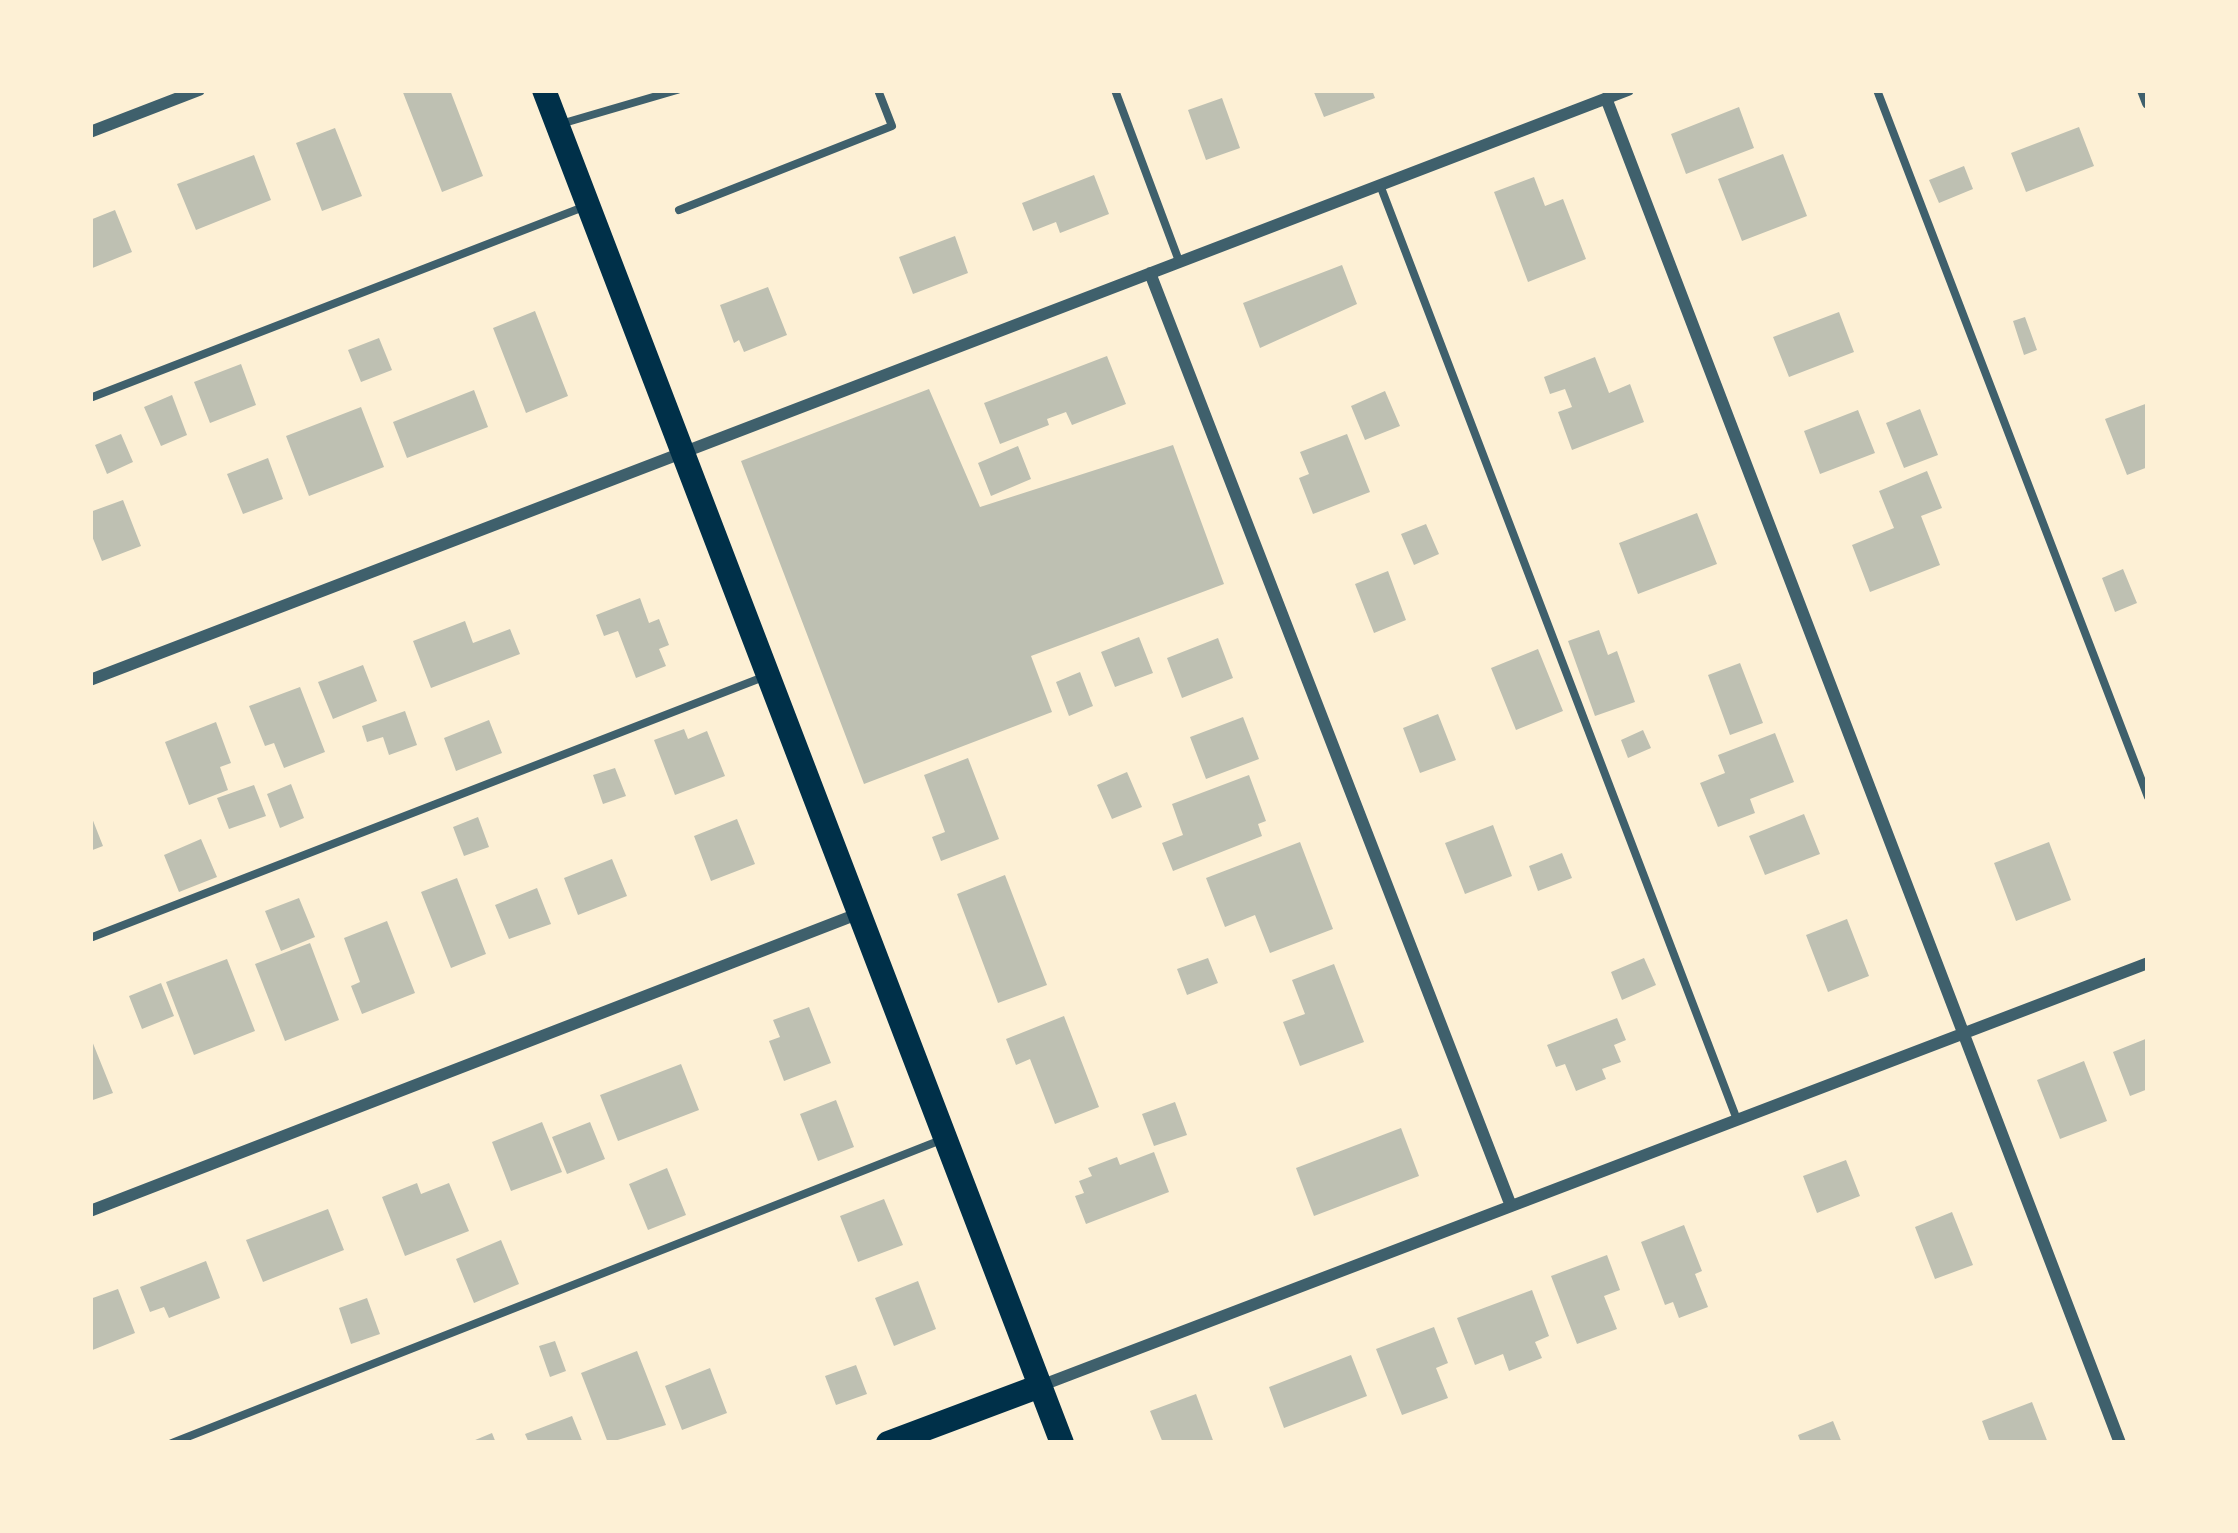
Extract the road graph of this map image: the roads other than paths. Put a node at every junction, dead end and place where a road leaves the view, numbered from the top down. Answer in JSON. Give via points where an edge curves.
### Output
{"nodes":[{"id":1,"x":199,"y":90,"type":"edge"},
{"id":2,"x":544,"y":90,"type":"edge"},
{"id":3,"x":677,"y":90,"type":"edge"},
{"id":4,"x":878,"y":90,"type":"edge"},
{"id":5,"x":1115,"y":90,"type":"edge"},
{"id":6,"x":1628,"y":90,"type":"edge"},
{"id":7,"x":1877,"y":90,"type":"edge"},
{"id":8,"x":2143,"y":90,"type":"edge"},
{"id":9,"x":1606,"y":98,"type":"junction"},
{"id":10,"x":2148,"y":103,"type":"edge"},
{"id":11,"x":557,"y":126,"type":"junction"},
{"id":12,"x":90,"y":132,"type":"edge"},
{"id":13,"x":1380,"y":185,"type":"junction"},
{"id":14,"x":587,"y":206,"type":"junction"},
{"id":15,"x":679,"y":210,"type":"dead end"},
{"id":16,"x":1179,"y":262,"type":"junction"},
{"id":17,"x":1150,"y":273,"type":"junction"},
{"id":18,"x":90,"y":398,"type":"edge"},
{"id":19,"x":683,"y":451,"type":"junction"},
{"id":20,"x":767,"y":675,"type":"junction"},
{"id":21,"x":90,"y":680,"type":"edge"},
{"id":22,"x":2148,"y":796,"type":"edge"},
{"id":23,"x":861,"y":912,"type":"junction"},
{"id":24,"x":90,"y":938,"type":"edge"},
{"id":25,"x":2148,"y":963,"type":"edge"},
{"id":26,"x":1963,"y":1032,"type":"junction"},
{"id":27,"x":1736,"y":1117,"type":"junction"},
{"id":28,"x":945,"y":1138,"type":"junction"},
{"id":29,"x":1511,"y":1206,"type":"junction"},
{"id":30,"x":90,"y":1210,"type":"edge"},
{"id":31,"x":1040,"y":1385,"type":"junction"},
{"id":32,"x":172,"y":1443,"type":"edge"},
{"id":33,"x":888,"y":1443,"type":"edge"},
{"id":34,"x":1062,"y":1443,"type":"edge"},
{"id":35,"x":2120,"y":1443,"type":"edge"}],
"edges":[{"from":1,"to":12,"type":"street"},
{"from":2,"to":11,"type":"main road"},
{"from":3,"to":11,"type":"lane"},
{"from":4,"to":15,"type":"lane","via":[[892,126]]},
{"from":5,"to":16,"type":"lane"},
{"from":6,"to":9,"type":"street"},
{"from":7,"to":22,"type":"lane"},
{"from":8,"to":10,"type":"street"},
{"from":9,"to":13,"type":"street"},
{"from":9,"to":26,"type":"street"},
{"from":11,"to":14,"type":"main road"},
{"from":13,"to":16,"type":"street"},
{"from":13,"to":27,"type":"lane"},
{"from":14,"to":18,"type":"lane"},
{"from":14,"to":19,"type":"main road"},
{"from":16,"to":17,"type":"street"},
{"from":17,"to":19,"type":"street"},
{"from":17,"to":29,"type":"street"},
{"from":19,"to":20,"type":"main road"},
{"from":19,"to":21,"type":"street"},
{"from":20,"to":23,"type":"main road"},
{"from":20,"to":24,"type":"lane"},
{"from":23,"to":28,"type":"main road"},
{"from":23,"to":30,"type":"street"},
{"from":25,"to":26,"type":"street"},
{"from":26,"to":27,"type":"street"},
{"from":26,"to":35,"type":"street"},
{"from":27,"to":29,"type":"street"},
{"from":28,"to":31,"type":"main road"},
{"from":28,"to":32,"type":"lane"},
{"from":29,"to":31,"type":"street"},
{"from":31,"to":33,"type":"main road"},
{"from":31,"to":34,"type":"main road"}]}
